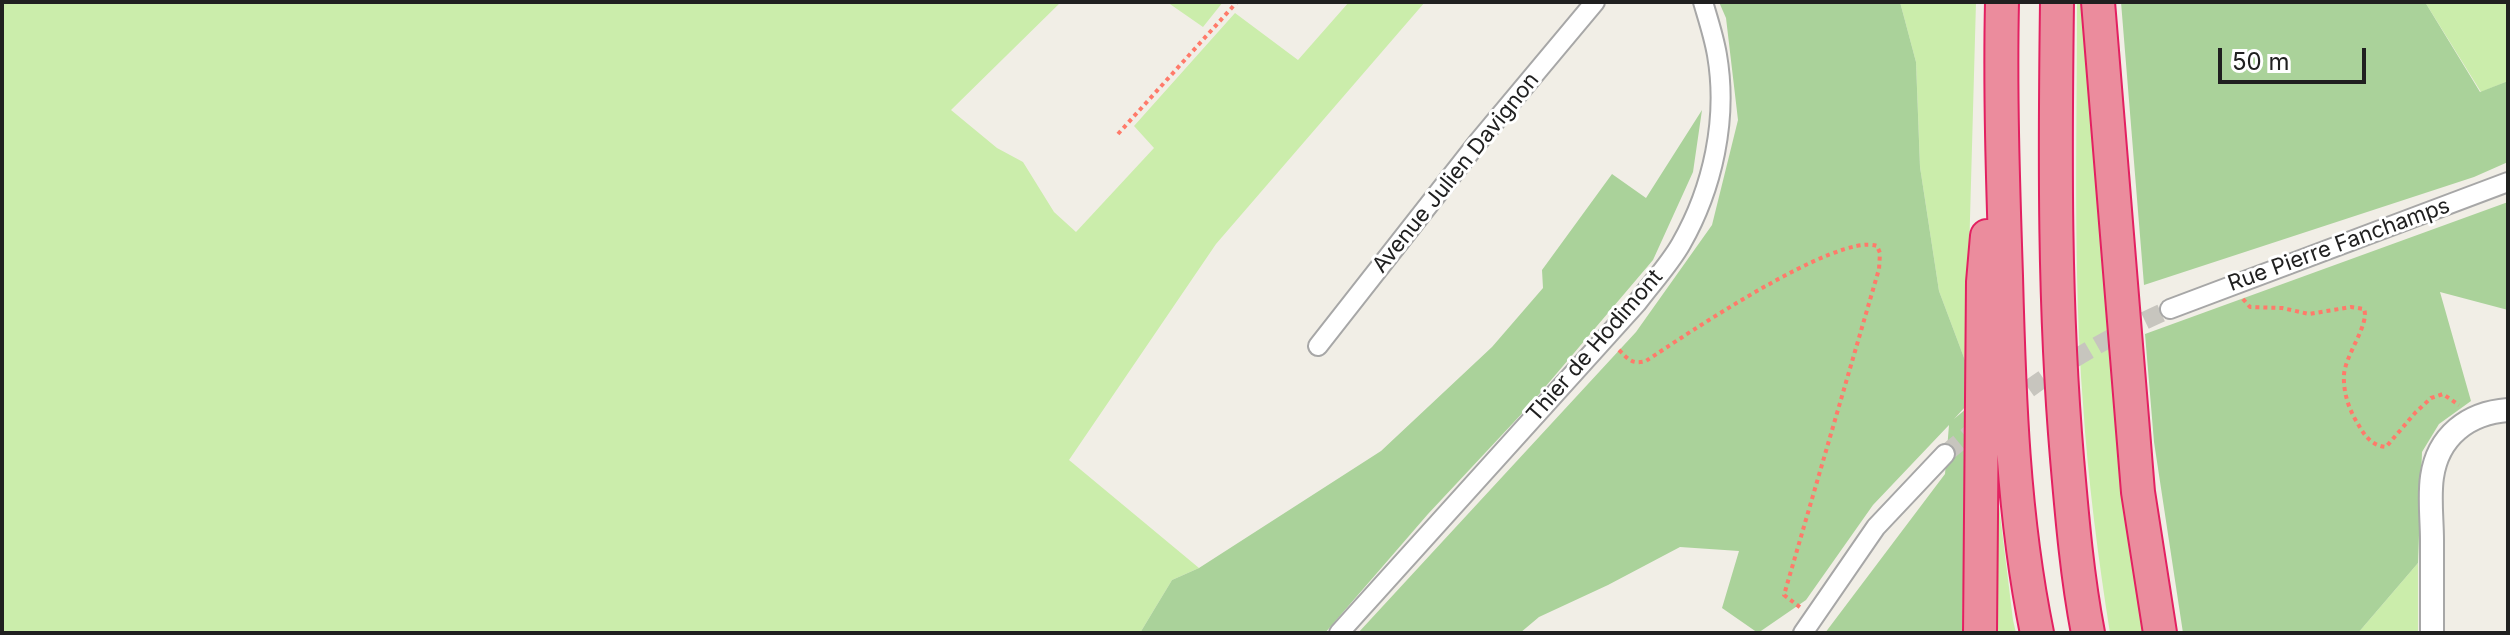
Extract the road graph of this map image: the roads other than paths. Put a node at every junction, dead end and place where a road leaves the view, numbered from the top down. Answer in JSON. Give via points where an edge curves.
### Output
{"nodes":[{"id":1,"x":1595,"y":2,"type":"edge"},
{"id":2,"x":1703,"y":2,"type":"edge"},
{"id":3,"x":2002,"y":2,"type":"edge"},
{"id":4,"x":2057,"y":2,"type":"edge"},
{"id":5,"x":2098,"y":2,"type":"edge"},
{"id":6,"x":2000,"y":79,"type":"junction"},
{"id":7,"x":2508,"y":182,"type":"edge"},
{"id":8,"x":2170,"y":309,"type":"tunnel mouth"},
{"id":9,"x":1318,"y":346,"type":"dead end"},
{"id":10,"x":2508,"y":410,"type":"edge"},
{"id":11,"x":1945,"y":454,"type":"tunnel mouth"},
{"id":12,"x":1339,"y":633,"type":"edge"},
{"id":13,"x":1803,"y":633,"type":"edge"},
{"id":14,"x":1980,"y":633,"type":"edge"},
{"id":15,"x":2037,"y":633,"type":"edge"},
{"id":16,"x":2088,"y":633,"type":"edge"},
{"id":17,"x":2160,"y":633,"type":"edge"},
{"id":18,"x":2432,"y":633,"type":"edge"}],
"edges":[{"from":1,"to":9,"type":"street","name":"Avenue Julien Davignon"},
{"from":2,"to":12,"type":"street","name":"Thier de Hodimont","via":[[1722,101],[1717,147],[1681,244],[1637,303]]},
{"from":3,"to":6,"type":"highway"},
{"from":4,"to":16,"type":"highway","via":[[2059,359]]},
{"from":5,"to":17,"type":"highway","via":[[2138,492]]},
{"from":6,"to":14,"type":"highway","via":[[1983,282]]},
{"from":6,"to":15,"type":"highway","via":[[2009,404]]},
{"from":7,"to":8,"type":"street","name":"Rue Pierre Fanchamps"},
{"from":10,"to":18,"type":"street","via":[[2486,411],[2470,419],[2441,449],[2432,477]]},
{"from":11,"to":13,"type":"street","via":[[1876,527]]}]}
